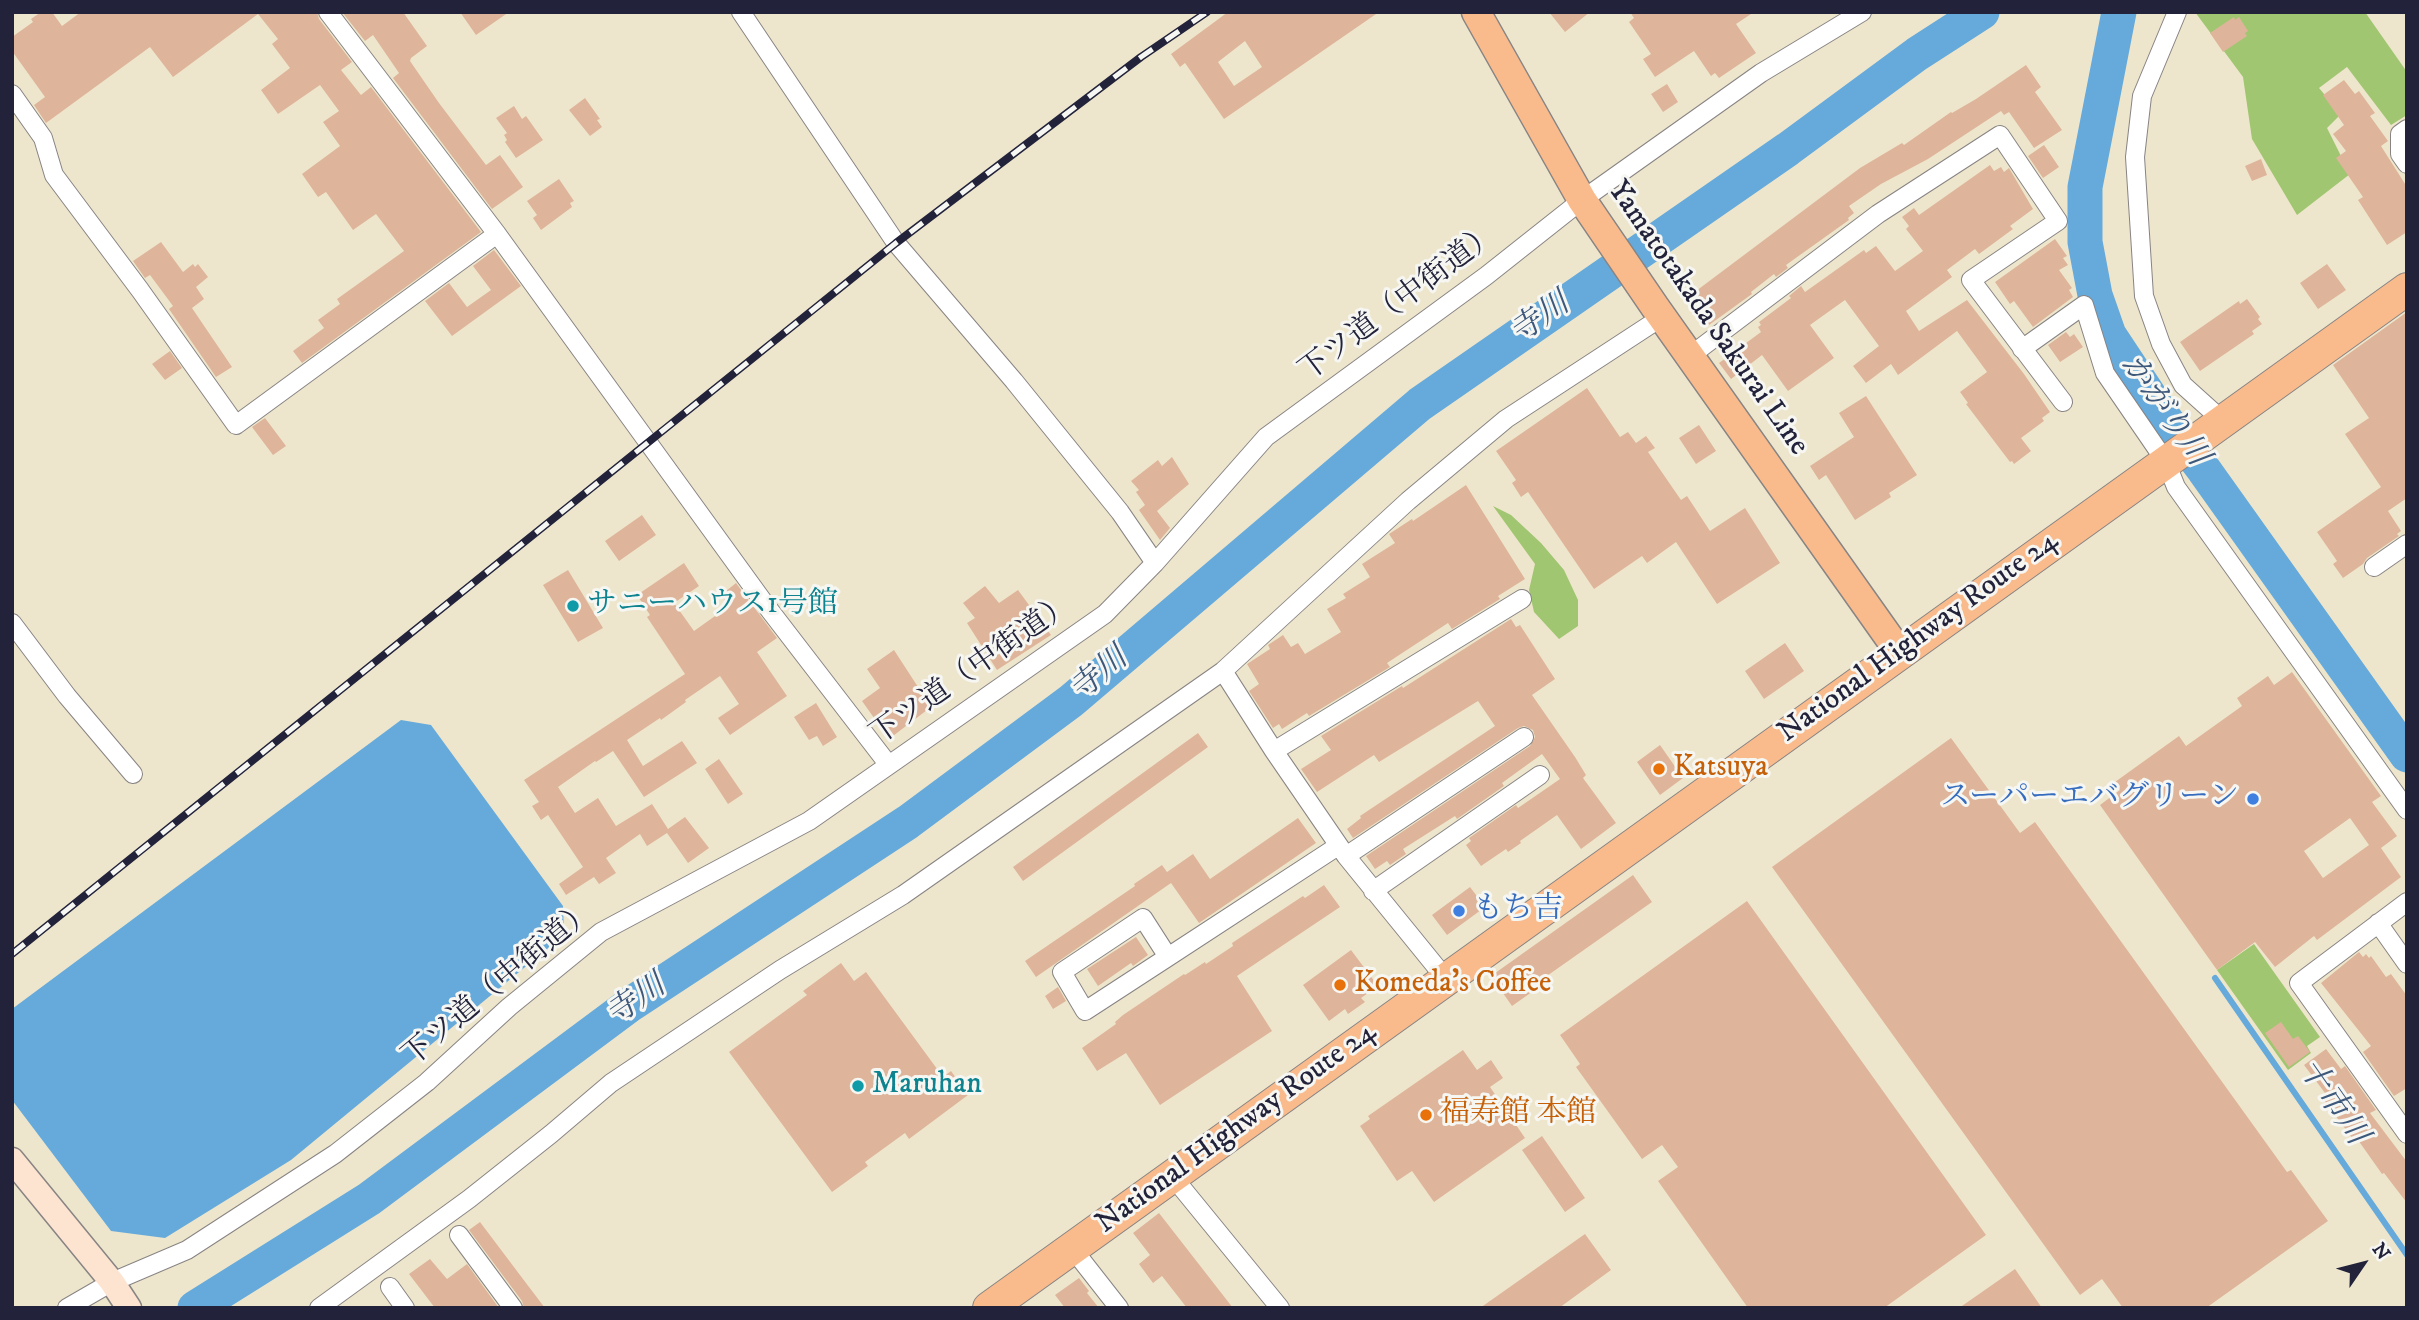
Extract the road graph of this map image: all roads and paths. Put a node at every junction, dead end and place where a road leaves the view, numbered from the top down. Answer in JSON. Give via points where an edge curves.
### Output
{"nodes":[{"id":1,"x":328,"y":12,"type":"edge"},
{"id":2,"x":741,"y":12,"type":"edge"},
{"id":3,"x":1476,"y":12,"type":"edge"},
{"id":4,"x":1861,"y":12,"type":"edge"},
{"id":5,"x":2177,"y":12,"type":"edge"},
{"id":6,"x":12,"y":94,"type":"edge"},
{"id":7,"x":2407,"y":129,"type":"edge"},
{"id":8,"x":2407,"y":164,"type":"edge"},
{"id":9,"x":1587,"y":206,"type":"junction"},
{"id":10,"x":497,"y":234,"type":"junction"},
{"id":11,"x":2407,"y":289,"type":"edge"},
{"id":12,"x":1659,"y":312,"type":"junction"},
{"id":13,"x":2022,"y":349,"type":"junction"},
{"id":14,"x":1690,"y":356,"type":"junction"},
{"id":15,"x":2063,"y":402,"type":"dead end"},
{"id":16,"x":2218,"y":424,"type":"junction"},
{"id":17,"x":2169,"y":460,"type":"junction"},
{"id":18,"x":2407,"y":544,"type":"edge"},
{"id":19,"x":1155,"y":563,"type":"junction"},
{"id":20,"x":2374,"y":567,"type":"dead end"},
{"id":21,"x":1522,"y":599,"type":"dead end"},
{"id":22,"x":12,"y":623,"type":"edge"},
{"id":23,"x":1900,"y":653,"type":"junction"},
{"id":24,"x":1223,"y":671,"type":"junction"},
{"id":25,"x":1524,"y":737,"type":"dead end"},
{"id":26,"x":1275,"y":751,"type":"junction"},
{"id":27,"x":888,"y":764,"type":"junction"},
{"id":28,"x":133,"y":774,"type":"dead end"},
{"id":29,"x":1540,"y":775,"type":"dead end"},
{"id":30,"x":2407,"y":810,"type":"edge"},
{"id":31,"x":1342,"y":851,"type":"junction"},
{"id":32,"x":1373,"y":891,"type":"junction"},
{"id":33,"x":2407,"y":902,"type":"edge"},
{"id":34,"x":2378,"y":923,"type":"junction"},
{"id":35,"x":1168,"y":957,"type":"junction"},
{"id":36,"x":2407,"y":964,"type":"edge"},
{"id":37,"x":1446,"y":979,"type":"junction"},
{"id":38,"x":2407,"y":1134,"type":"edge"},
{"id":39,"x":12,"y":1160,"type":"edge"},
{"id":40,"x":1173,"y":1177,"type":"junction"},
{"id":41,"x":459,"y":1236,"type":"dead end"},
{"id":42,"x":1072,"y":1248,"type":"junction"},
{"id":43,"x":390,"y":1287,"type":"dead end"},
{"id":44,"x":121,"y":1295,"type":"edge"},
{"id":45,"x":67,"y":1308,"type":"edge"},
{"id":46,"x":318,"y":1308,"type":"edge"},
{"id":47,"x":405,"y":1308,"type":"edge"},
{"id":48,"x":513,"y":1308,"type":"edge"},
{"id":49,"x":989,"y":1308,"type":"edge"},
{"id":50,"x":1119,"y":1308,"type":"edge"},
{"id":51,"x":1280,"y":1308,"type":"edge"}],
"edges":[{"from":1,"to":10,"type":"street"},
{"from":2,"to":19,"type":"street","via":[[896,243],[1014,380]]},
{"from":3,"to":9,"type":"main road","name":"Yamatotakada Sakurai Line"},
{"from":4,"to":9,"type":"street","name":"下ツ道（中街道）","via":[[1761,73]]},
{"from":5,"to":16,"type":"street","via":[[2142,96],[2135,157],[2144,296],[2161,344],[2183,384]]},
{"from":6,"to":10,"type":"street","via":[[43,138],[54,175],[236,425]]},
{"from":7,"to":8,"type":"street","via":[[2400,134],[2400,153]]},
{"from":9,"to":12,"type":"main road","name":"Yamatotakada Sakurai Line"},
{"from":9,"to":19,"type":"street","name":"下ツ道（中街道）","via":[[1266,437]]},
{"from":10,"to":27,"type":"street","via":[[752,586]]},
{"from":11,"to":16,"type":"highway","name":"National Highway Route 24"},
{"from":12,"to":14,"type":"main road","name":"Yamatotakada Sakurai Line"},
{"from":12,"to":24,"type":"street","via":[[1506,419]]},
{"from":13,"to":14,"type":"street","via":[[1971,281],[2058,221],[2000,135],[1878,214]]},
{"from":13,"to":15,"type":"street"},
{"from":13,"to":17,"type":"street","via":[[2084,305],[2105,373]]},
{"from":14,"to":23,"type":"main road","name":"Yamatotakada Sakurai Line"},
{"from":16,"to":17,"type":"highway","name":"National Highway Route 24"},
{"from":17,"to":23,"type":"highway","name":"National Highway Route 24"},
{"from":17,"to":30,"type":"street","via":[[2176,487]]},
{"from":18,"to":20,"type":"street"},
{"from":19,"to":27,"type":"street","name":"下ツ道（中街道）","via":[[1105,614]]},
{"from":21,"to":26,"type":"street"},
{"from":22,"to":28,"type":"street"},
{"from":23,"to":37,"type":"highway","name":"National Highway Route 24"},
{"from":24,"to":26,"type":"street"},
{"from":24,"to":46,"type":"street","via":[[903,895],[780,970],[611,1083],[469,1199]]},
{"from":25,"to":31,"type":"street"},
{"from":26,"to":31,"type":"street"},
{"from":27,"to":44,"type":"street","name":"下ツ道（中街道）","via":[[809,821],[601,932],[427,1082],[335,1154]]},
{"from":29,"to":32,"type":"street"},
{"from":31,"to":32,"type":"street"},
{"from":31,"to":35,"type":"street"},
{"from":32,"to":37,"type":"street"},
{"from":33,"to":34,"type":"street"},
{"from":34,"to":36,"type":"street"},
{"from":34,"to":38,"type":"street","via":[[2300,983]]},
{"from":35,"to":35,"type":"street","via":[[1084,1012],[1062,972],[1143,918]]},
{"from":37,"to":40,"type":"highway","name":"National Highway Route 24"},
{"from":39,"to":44,"type":"street"},
{"from":40,"to":42,"type":"highway","name":"National Highway Route 24"},
{"from":40,"to":51,"type":"street"},
{"from":41,"to":48,"type":"street"},
{"from":42,"to":49,"type":"highway","name":"National Highway Route 24"},
{"from":42,"to":50,"type":"street"},
{"from":43,"to":47,"type":"street"},
{"from":44,"to":45,"type":"street","name":"下ツ道（中街道）"}]}
